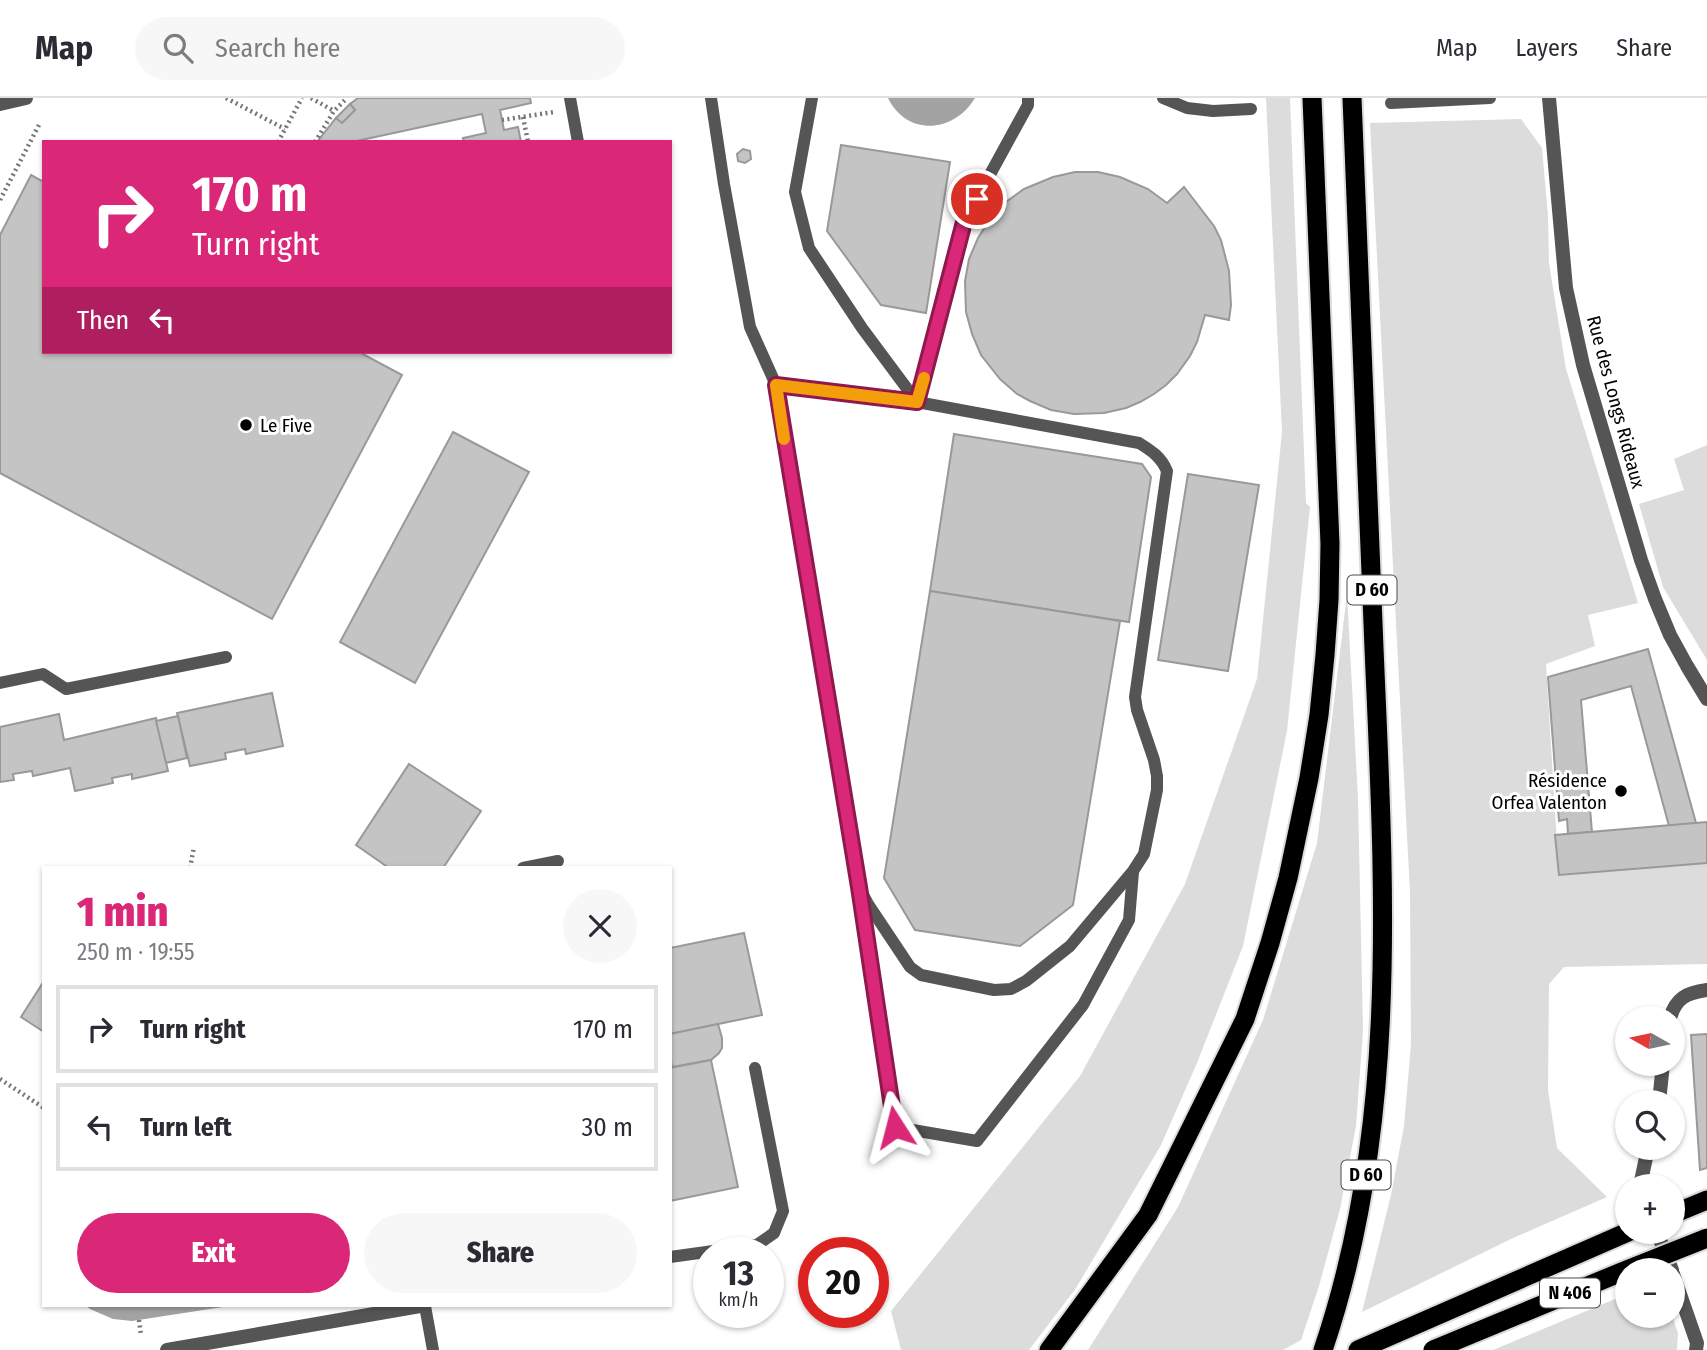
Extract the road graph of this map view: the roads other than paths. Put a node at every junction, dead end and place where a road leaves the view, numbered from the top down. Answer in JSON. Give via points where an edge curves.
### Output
{"nodes":[{"id":1,"x":26,"y":98,"type":"edge"},
{"id":2,"x":711,"y":98,"type":"edge"},
{"id":3,"x":811,"y":98,"type":"edge"},
{"id":4,"x":1028,"y":98,"type":"edge"},
{"id":5,"x":1163,"y":98,"type":"edge"},
{"id":6,"x":1312,"y":98,"type":"edge"},
{"id":7,"x":1352,"y":98,"type":"edge"},
{"id":8,"x":1490,"y":98,"type":"edge"},
{"id":9,"x":1549,"y":98,"type":"edge"},
{"id":10,"x":571,"y":103,"type":"edge"},
{"id":11,"x":1391,"y":103,"type":"dead end"},
{"id":12,"x":0,"y":104,"type":"edge"},
{"id":13,"x":1251,"y":110,"type":"dead end"},
{"id":14,"x":578,"y":140,"type":"edge"},
{"id":15,"x":776,"y":385,"type":"junction"},
{"id":16,"x":917,"y":402,"type":"junction"},
{"id":17,"x":226,"y":657,"type":"dead end"},
{"id":18,"x":0,"y":683,"type":"edge"},
{"id":19,"x":1707,"y":699,"type":"edge"},
{"id":20,"x":558,"y":862,"type":"dead end"},
{"id":21,"x":535,"y":866,"type":"edge"},
{"id":22,"x":1133,"y":871,"type":"junction"},
{"id":23,"x":859,"y":887,"type":"junction"},
{"id":24,"x":1707,"y":990,"type":"edge"},
{"id":25,"x":1675,"y":1006,"type":"edge"},
{"id":26,"x":755,"y":1068,"type":"dead end"},
{"id":27,"x":1707,"y":1200,"type":"edge"},
{"id":28,"x":1685,"y":1209,"type":"edge"},
{"id":29,"x":1615,"y":1238,"type":"edge"},
{"id":30,"x":1707,"y":1238,"type":"edge"},
{"id":31,"x":672,"y":1256,"type":"edge"},
{"id":32,"x":416,"y":1307,"type":"edge"},
{"id":33,"x":422,"y":1307,"type":"edge"},
{"id":34,"x":1685,"y":1310,"type":"edge"},
{"id":35,"x":1698,"y":1348,"type":"edge"},
{"id":36,"x":167,"y":1350,"type":"edge"},
{"id":37,"x":433,"y":1350,"type":"edge"},
{"id":38,"x":1049,"y":1350,"type":"edge"},
{"id":39,"x":1323,"y":1350,"type":"edge"},
{"id":40,"x":1358,"y":1350,"type":"edge"},
{"id":41,"x":1433,"y":1350,"type":"edge"}],
"edges":[{"from":1,"to":12,"type":"street"},
{"from":2,"to":15,"type":"lane","via":[[750,327]]},
{"from":3,"to":16,"type":"lane","via":[[795,192],[809,248]]},
{"from":4,"to":16,"type":"lane","via":[[964,222]]},
{"from":5,"to":13,"type":"lane","via":[[1187,108]]},
{"from":6,"to":38,"type":"highway","number":"D 60","via":[[1329,558],[1319,715],[1299,828],[1245,1019],[1148,1215]]},
{"from":7,"to":39,"type":"highway","number":"D 60","via":[[1382,867],[1382,996],[1367,1173]]},
{"from":8,"to":11,"type":"lane"},
{"from":9,"to":19,"type":"street","name":"Rue des Longs Rideaux","via":[[1566,288],[1583,365],[1655,599]]},
{"from":10,"to":14,"type":"lane"},
{"from":15,"to":16,"type":"lane"},
{"from":15,"to":23,"type":"lane"},
{"from":16,"to":22,"type":"lane","via":[[1139,443],[1163,461],[1167,471],[1135,697],[1154,761],[1157,790],[1144,854]]},
{"from":17,"to":18,"type":"lane","via":[[66,689],[43,674]]},
{"from":20,"to":21,"type":"lane"},
{"from":22,"to":23,"type":"lane","via":[[1070,946],[1011,989],[993,990],[921,975],[910,967]]},
{"from":22,"to":23,"type":"lane","via":[[1129,920],[1083,1005],[977,1142],[895,1127]]},
{"from":24,"to":25,"type":"street","via":[[1692,992]]},
{"from":26,"to":31,"type":"lane","via":[[783,1211],[774,1233],[757,1245]]},
{"from":27,"to":28,"type":"highway"},
{"from":29,"to":40,"type":"highway","number":"N 406"},
{"from":30,"to":41,"type":"highway","number":"N 406","bridge":true},
{"from":32,"to":36,"type":"street"},
{"from":33,"to":37,"type":"lane"},
{"from":34,"to":35,"type":"street"}]}
